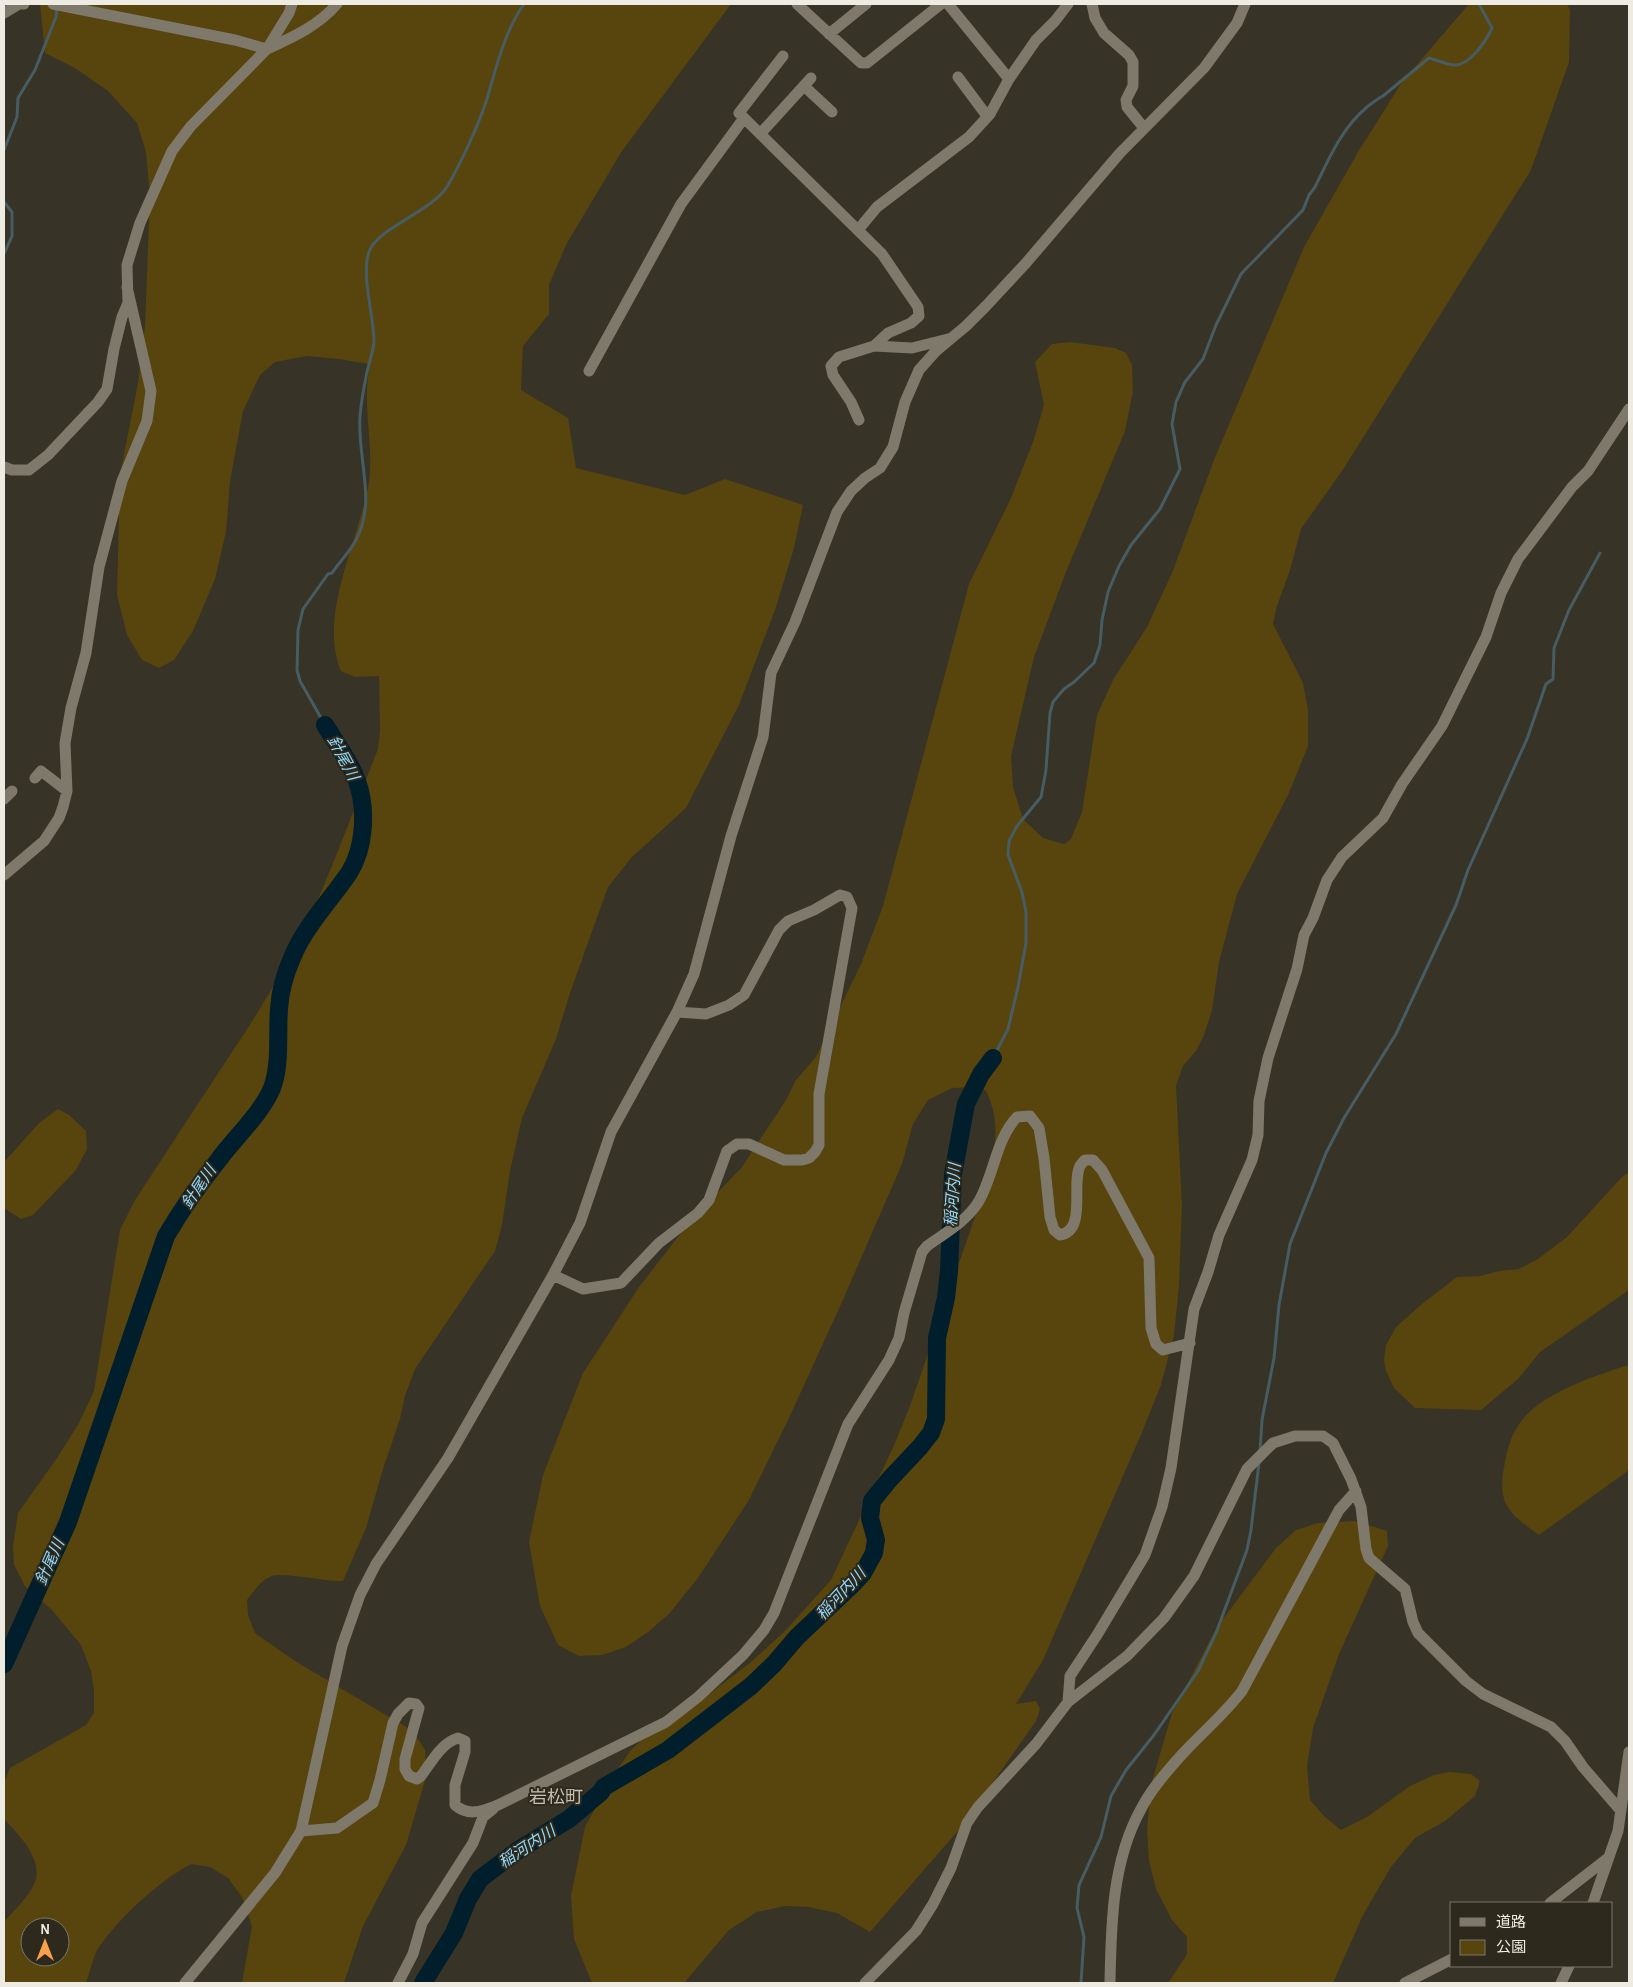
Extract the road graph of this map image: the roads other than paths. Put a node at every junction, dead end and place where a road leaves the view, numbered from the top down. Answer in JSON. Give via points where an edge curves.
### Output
{"nodes":[{"id":1,"x":24,"y":4,"type":"edge"},
{"id":2,"x":292,"y":4,"type":"edge"},
{"id":3,"x":337,"y":4,"type":"edge"},
{"id":4,"x":797,"y":4,"type":"edge"},
{"id":5,"x":866,"y":4,"type":"edge"},
{"id":6,"x":941,"y":4,"type":"edge"},
{"id":7,"x":948,"y":4,"type":"edge"},
{"id":8,"x":1068,"y":4,"type":"edge"},
{"id":9,"x":1092,"y":4,"type":"edge"},
{"id":10,"x":1245,"y":4,"type":"edge"},
{"id":11,"x":58,"y":5,"type":"edge"},
{"id":12,"x":4,"y":13,"type":"edge"},
{"id":13,"x":829,"y":34,"type":"junction"},
{"id":14,"x":267,"y":49,"type":"junction"},
{"id":15,"x":783,"y":56,"type":"dead end"},
{"id":16,"x":958,"y":77,"type":"dead end"},
{"id":17,"x":1009,"y":80,"type":"junction"},
{"id":18,"x":832,"y":112,"type":"dead end"},
{"id":19,"x":987,"y":116,"type":"junction"},
{"id":20,"x":744,"y":118,"type":"junction"},
{"id":21,"x":1144,"y":128,"type":"junction"},
{"id":22,"x":760,"y":134,"type":"junction"},
{"id":23,"x":858,"y":230,"type":"junction"},
{"id":24,"x":127,"y":287,"type":"junction"},
{"id":25,"x":952,"y":338,"type":"junction"},
{"id":26,"x":874,"y":346,"type":"junction"},
{"id":27,"x":589,"y":371,"type":"dead end"},
{"id":28,"x":1629,"y":409,"type":"edge"},
{"id":29,"x":859,"y":420,"type":"dead end"},
{"id":30,"x":4,"y":467,"type":"edge"},
{"id":31,"x":35,"y":778,"type":"dead end"},
{"id":32,"x":67,"y":791,"type":"junction"},
{"id":33,"x":4,"y":874,"type":"edge"},
{"id":34,"x":677,"y":1012,"type":"junction"},
{"id":35,"x":553,"y":1275,"type":"junction"},
{"id":36,"x":1190,"y":1343,"type":"junction"},
{"id":37,"x":1356,"y":1491,"type":"junction"},
{"id":38,"x":1068,"y":1702,"type":"junction"},
{"id":39,"x":1629,"y":1752,"type":"edge"},
{"id":40,"x":498,"y":1805,"type":"junction"},
{"id":41,"x":1621,"y":1811,"type":"junction"},
{"id":42,"x":301,"y":1831,"type":"junction"},
{"id":43,"x":1609,"y":1858,"type":"junction"},
{"id":44,"x":1551,"y":1902,"type":"edge"},
{"id":45,"x":1593,"y":1902,"type":"edge"},
{"id":46,"x":1450,"y":1960,"type":"edge"},
{"id":47,"x":1569,"y":1967,"type":"edge"},
{"id":48,"x":186,"y":1983,"type":"edge"},
{"id":49,"x":398,"y":1983,"type":"edge"},
{"id":50,"x":865,"y":1983,"type":"edge"},
{"id":51,"x":1110,"y":1983,"type":"edge"},
{"id":52,"x":1405,"y":1983,"type":"edge"},
{"id":53,"x":1561,"y":1983,"type":"edge"}],
"edges":[{"from":1,"to":12,"type":"street"},
{"from":2,"to":14,"type":"street"},
{"from":3,"to":14,"type":"street","via":[[328,15],[302,33]]},
{"from":4,"to":13,"type":"street"},
{"from":5,"to":13,"type":"street"},
{"from":6,"to":13,"type":"street","via":[[867,63],[861,63]]},
{"from":7,"to":17,"type":"street"},
{"from":8,"to":17,"type":"street","via":[[1036,40]]},
{"from":9,"to":21,"type":"street","via":[[1095,18],[1104,33],[1133,62],[1133,86],[1126,100],[1127,107]]},
{"from":10,"to":21,"type":"street","via":[[1237,23],[1204,68]]},
{"from":11,"to":14,"type":"street"},
{"from":14,"to":24,"type":"street","via":[[191,126],[172,151],[140,223],[127,265]]},
{"from":15,"to":20,"type":"street","via":[[739,113]]},
{"from":16,"to":19,"type":"street"},
{"from":17,"to":19,"type":"street"},
{"from":18,"to":22,"type":"street","via":[[807,82]]},
{"from":19,"to":23,"type":"street","via":[[969,137],[877,207]]},
{"from":20,"to":22,"type":"street"},
{"from":20,"to":27,"type":"street","via":[[681,204]]},
{"from":21,"to":25,"type":"street","via":[[1026,263]]},
{"from":22,"to":23,"type":"street"},
{"from":23,"to":26,"type":"street","via":[[882,254],[918,307],[919,316],[888,333]]},
{"from":24,"to":30,"type":"street","via":[[128,303],[114,349],[107,389],[48,455],[29,470]]},
{"from":24,"to":32,"type":"street","via":[[151,391],[147,421],[122,481],[99,567],[86,653],[65,743]]},
{"from":25,"to":26,"type":"street","via":[[912,348]]},
{"from":25,"to":34,"type":"street","via":[[918,370],[893,447],[880,468],[851,491],[838,512],[771,673],[762,737],[694,974]]},
{"from":26,"to":29,"type":"street","via":[[839,356],[831,366]]},
{"from":28,"to":36,"type":"street","via":[[1588,471],[1572,487],[1518,559],[1501,593],[1486,637],[1442,726],[1383,818],[1342,857],[1326,880],[1304,935],[1297,969],[1268,1058],[1252,1160],[1219,1235],[1194,1309]]},
{"from":31,"to":32,"type":"street","via":[[41,771]]},
{"from":32,"to":33,"type":"street","via":[[59,818],[44,841]]},
{"from":34,"to":35,"type":"street","via":[[611,1132],[580,1223]]},
{"from":34,"to":35,"type":"street","via":[[706,1014],[744,995],[779,930],[788,921],[840,895],[847,897],[852,908],[819,1094],[819,1145],[815,1152],[802,1160],[784,1160],[749,1144],[737,1144],[727,1151],[709,1200],[698,1213],[658,1243],[621,1283],[583,1289]]},
{"from":35,"to":42,"type":"street","via":[[448,1458],[376,1564],[360,1595],[342,1646]]},
{"from":36,"to":38,"type":"street","via":[[1172,1468],[1162,1507],[1145,1554],[1070,1676]]},
{"from":36,"to":40,"type":"street","via":[[1163,1350],[1156,1344],[1151,1328],[1149,1258],[1102,1170],[1093,1160],[1085,1160],[1079,1167],[1072,1230],[1060,1235],[1054,1230],[1038,1128],[1030,1116],[1017,1117],[1004,1136],[978,1201],[965,1218],[922,1252],[899,1338],[889,1360],[848,1424],[774,1613],[764,1630],[744,1655],[666,1722]]},
{"from":37,"to":38,"type":"street","via":[[1333,1443],[1323,1436],[1294,1436],[1273,1443],[1247,1469],[1194,1576],[1164,1618],[1127,1656]]},
{"from":37,"to":41,"type":"street","via":[[1363,1515],[1366,1549],[1370,1558],[1404,1588],[1418,1633],[1483,1694],[1551,1726]]},
{"from":37,"to":51,"type":"street","via":[[1339,1510],[1242,1691],[1179,1758],[1141,1808],[1127,1838],[1119,1871]]},
{"from":38,"to":50,"type":"street","via":[[1036,1744],[978,1807],[967,1823],[951,1868],[933,1904],[916,1931]]},
{"from":39,"to":41,"type":"street"},
{"from":40,"to":42,"type":"street","via":[[463,1812],[455,1805],[455,1785],[465,1752],[465,1741],[458,1738],[451,1740],[438,1753],[421,1776],[417,1779],[409,1776],[405,1759],[419,1708],[409,1703],[393,1723],[373,1803],[337,1828]]},
{"from":40,"to":49,"type":"street","via":[[483,1816],[473,1843],[422,1923],[414,1954]]},
{"from":41,"to":43,"type":"street"},
{"from":42,"to":48,"type":"street","via":[[275,1873]]},
{"from":43,"to":44,"type":"street"},
{"from":43,"to":45,"type":"street"},
{"from":46,"to":52,"type":"street"},
{"from":47,"to":53,"type":"street"}]}
